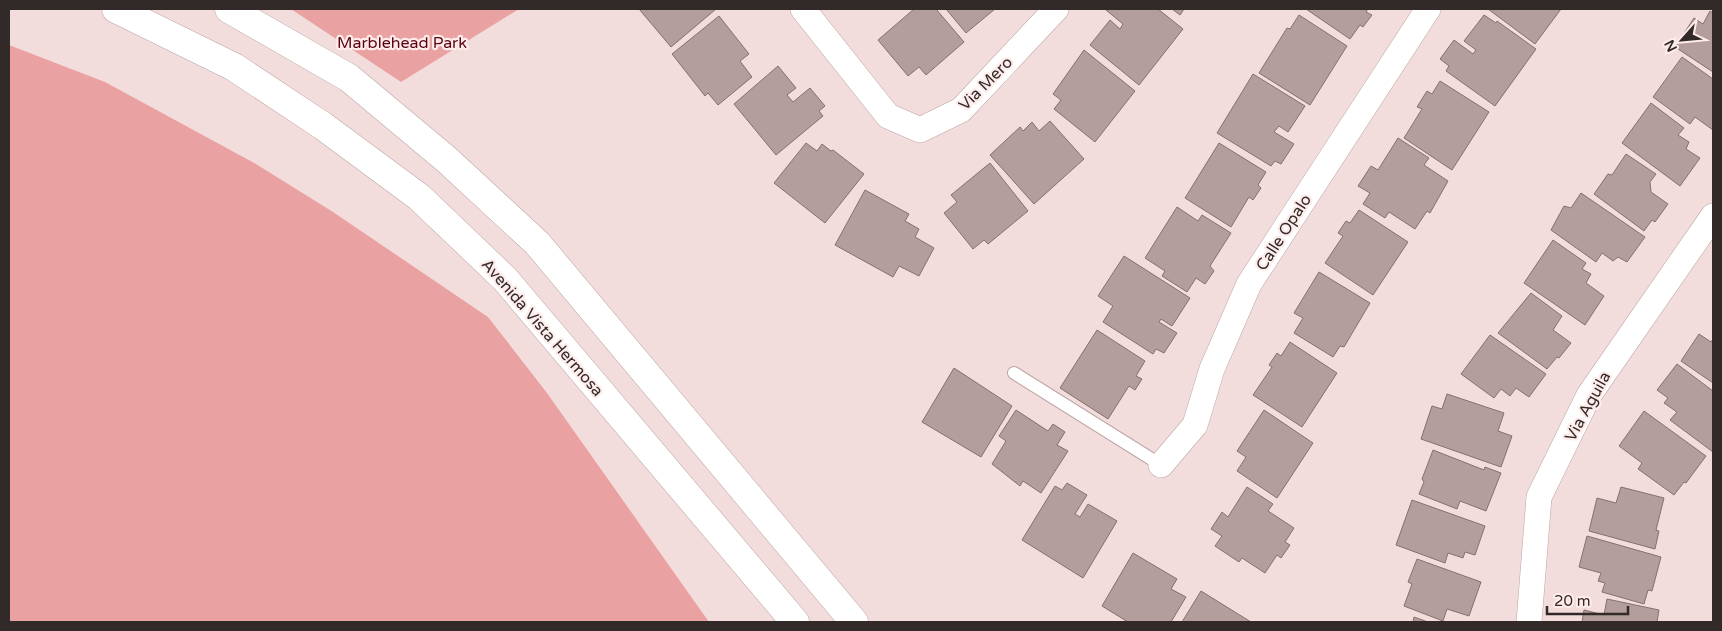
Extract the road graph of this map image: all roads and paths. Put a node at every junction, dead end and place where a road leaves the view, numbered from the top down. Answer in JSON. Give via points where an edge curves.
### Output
{"nodes":[{"id":1,"x":116,"y":9,"type":"edge"},
{"id":2,"x":229,"y":9,"type":"edge"},
{"id":3,"x":803,"y":9,"type":"edge"},
{"id":4,"x":1056,"y":9,"type":"edge"},
{"id":5,"x":1428,"y":9,"type":"edge"},
{"id":6,"x":1713,"y":216,"type":"edge"},
{"id":7,"x":1014,"y":373,"type":"dead end"},
{"id":8,"x":1162,"y":465,"type":"joint"},
{"id":9,"x":795,"y":622,"type":"edge"},
{"id":10,"x":854,"y":622,"type":"edge"},
{"id":11,"x":1528,"y":622,"type":"edge"}],
"edges":[{"from":1,"to":9,"type":"main road","name":"Avenida Vista Hermosa","via":[[234,67],[323,126],[419,197],[505,279]]},
{"from":2,"to":10,"type":"main road","via":[[349,78],[446,159],[538,243]]},
{"from":3,"to":4,"type":"street","name":"Via Mero","via":[[888,116],[920,130],[961,110]]},
{"from":5,"to":8,"type":"street","name":"Calle Opalo","via":[[1249,284],[1212,368],[1195,425]]},
{"from":6,"to":11,"type":"street","name":"Via Aguila","via":[[1589,396],[1539,497]]},
{"from":7,"to":8,"type":"lane"}]}
